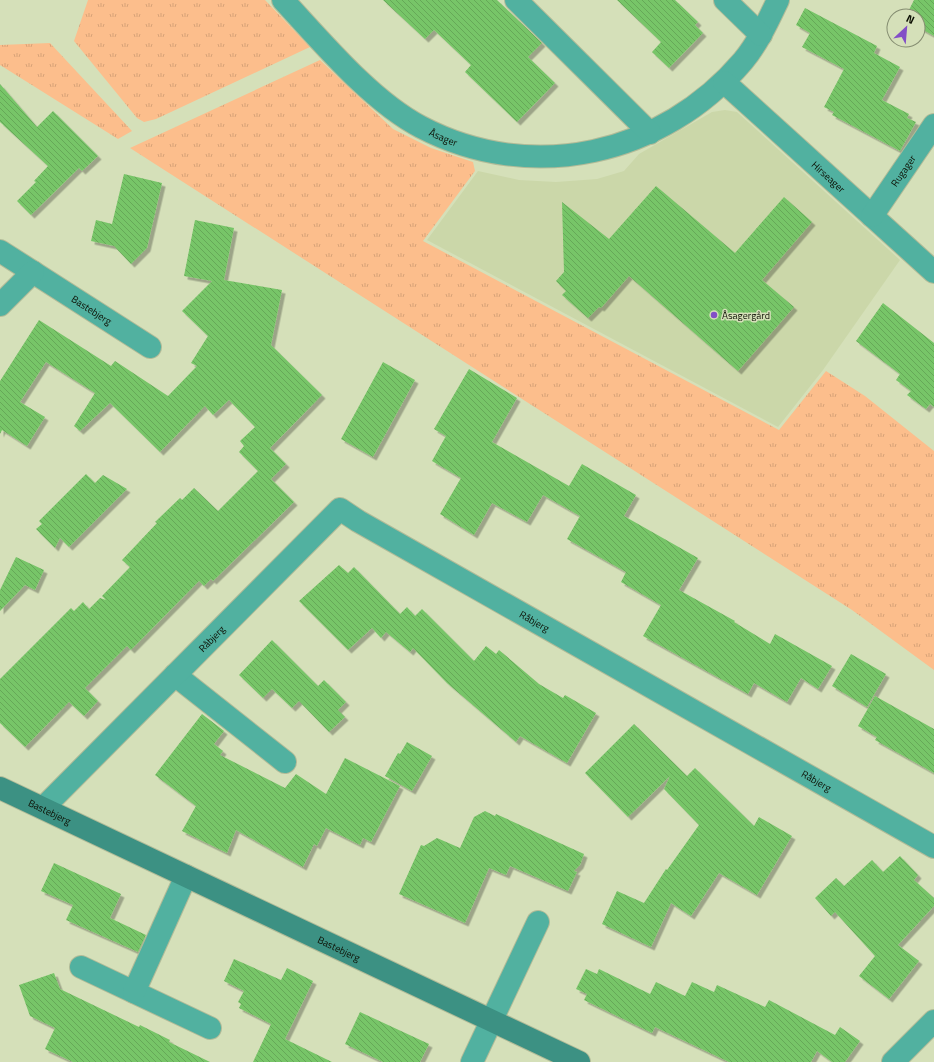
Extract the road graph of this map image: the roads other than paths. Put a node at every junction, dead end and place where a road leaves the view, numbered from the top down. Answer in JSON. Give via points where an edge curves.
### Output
{"nodes":[{"id":1,"x":283,"y":0,"type":"edge"},
{"id":2,"x":516,"y":0,"type":"edge"},
{"id":3,"x":725,"y":0,"type":"edge"},
{"id":4,"x":778,"y":0,"type":"edge"},
{"id":5,"x":761,"y":35,"type":"junction"},
{"id":6,"x":724,"y":82,"type":"junction"},
{"id":7,"x":934,"y":125,"type":"edge"},
{"id":8,"x":650,"y":133,"type":"junction"},
{"id":9,"x":872,"y":216,"type":"junction"},
{"id":10,"x":0,"y":252,"type":"edge"},
{"id":11,"x":33,"y":272,"type":"junction"},
{"id":12,"x":934,"y":272,"type":"edge"},
{"id":13,"x":0,"y":305,"type":"edge"},
{"id":14,"x":150,"y":347,"type":"dead end"},
{"id":15,"x":175,"y":676,"type":"junction"},
{"id":16,"x":285,"y":762,"type":"dead end"},
{"id":17,"x":0,"y":788,"type":"edge"},
{"id":18,"x":43,"y":808,"type":"junction"},
{"id":19,"x":934,"y":848,"type":"edge"},
{"id":20,"x":186,"y":876,"type":"junction"},
{"id":21,"x":538,"y":922,"type":"dead end"},
{"id":22,"x":82,"y":967,"type":"dead end"},
{"id":23,"x":134,"y":992,"type":"junction"},
{"id":24,"x":492,"y":1021,"type":"junction"},
{"id":25,"x":934,"y":1021,"type":"edge"},
{"id":26,"x":210,"y":1028,"type":"dead end"},
{"id":27,"x":472,"y":1062,"type":"edge"},
{"id":28,"x":579,"y":1062,"type":"edge"},
{"id":29,"x":893,"y":1062,"type":"edge"}],
"edges":[{"from":1,"to":8,"type":"street","name":"Åsager","via":[[388,106],[421,127],[457,143],[496,153],[535,157],[574,155],[613,147]]},
{"from":2,"to":8,"type":"street"},
{"from":3,"to":5,"type":"street"},
{"from":4,"to":5,"type":"street","name":"Åsager"},
{"from":5,"to":6,"type":"street","name":"Åsager","via":[[744,60]]},
{"from":6,"to":8,"type":"street","name":"Åsager","via":[[689,111]]},
{"from":6,"to":9,"type":"street","name":"Hirseager"},
{"from":7,"to":9,"type":"street","name":"Rugager"},
{"from":9,"to":12,"type":"street","name":"Hirseager"},
{"from":10,"to":11,"type":"street","name":"Bastebjerg"},
{"from":11,"to":13,"type":"street"},
{"from":11,"to":14,"type":"street","name":"Bastebjerg"},
{"from":15,"to":16,"type":"street"},
{"from":15,"to":18,"type":"street","name":"Råbjerg"},
{"from":15,"to":19,"type":"street","name":"Råbjerg","via":[[340,508],[372,529]]},
{"from":17,"to":18,"type":"street","name":"Bastebjerg"},
{"from":18,"to":20,"type":"street","name":"Bastebjerg"},
{"from":20,"to":23,"type":"street"},
{"from":20,"to":24,"type":"street","name":"Bastebjerg"},
{"from":21,"to":24,"type":"street"},
{"from":22,"to":23,"type":"street"},
{"from":23,"to":26,"type":"street"},
{"from":24,"to":27,"type":"street"},
{"from":24,"to":28,"type":"street","name":"Bastebjerg"},
{"from":25,"to":29,"type":"street"}]}
